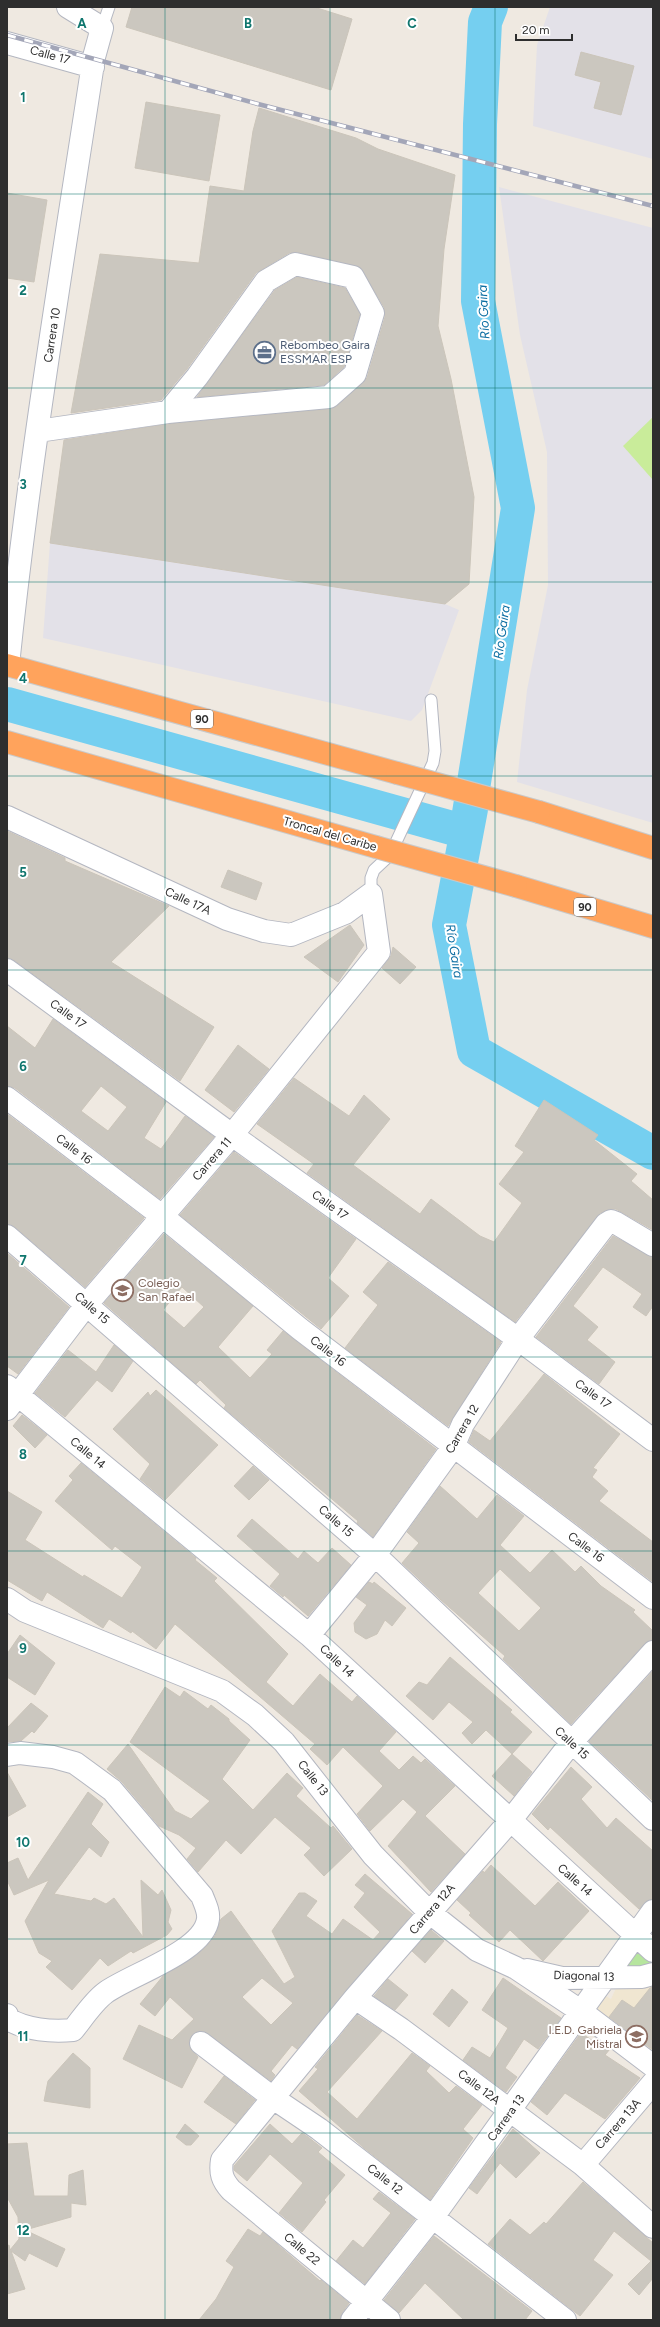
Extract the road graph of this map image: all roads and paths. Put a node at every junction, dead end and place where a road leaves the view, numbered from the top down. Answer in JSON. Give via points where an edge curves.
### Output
{"nodes":[{"id":1,"x":68,"y":7,"type":"edge"},
{"id":2,"x":109,"y":7,"type":"edge"},
{"id":3,"x":102,"y":28,"type":"junction"},
{"id":4,"x":7,"y":43,"type":"edge"},
{"id":5,"x":93,"y":67,"type":"junction"},
{"id":6,"x":168,"y":412,"type":"junction"},
{"id":7,"x":38,"y":431,"type":"junction"},
{"id":8,"x":8,"y":665,"type":"edge"},
{"id":9,"x":431,"y":700,"type":"dead end"},
{"id":10,"x":7,"y":742,"type":"edge"},
{"id":11,"x":7,"y":816,"type":"edge"},
{"id":12,"x":653,"y":849,"type":"edge"},
{"id":13,"x":371,"y":894,"type":"junction"},
{"id":14,"x":647,"y":920,"type":"edge"},
{"id":15,"x":7,"y":970,"type":"edge"},
{"id":16,"x":7,"y":1098,"type":"edge"},
{"id":17,"x":232,"y":1135,"type":"junction"},
{"id":18,"x":162,"y":1216,"type":"junction"},
{"id":19,"x":7,"y":1236,"type":"edge"},
{"id":20,"x":653,"y":1245,"type":"edge"},
{"id":21,"x":88,"y":1304,"type":"junction"},
{"id":22,"x":518,"y":1339,"type":"junction"},
{"id":23,"x":11,"y":1397,"type":"edge"},
{"id":24,"x":653,"y":1440,"type":"edge"},
{"id":25,"x":453,"y":1447,"type":"junction"},
{"id":26,"x":375,"y":1555,"type":"junction"},
{"id":27,"x":653,"y":1598,"type":"edge"},
{"id":28,"x":7,"y":1599,"type":"edge"},
{"id":29,"x":309,"y":1635,"type":"junction"},
{"id":30,"x":653,"y":1652,"type":"edge"},
{"id":31,"x":572,"y":1743,"type":"junction"},
{"id":32,"x":7,"y":1755,"type":"edge"},
{"id":33,"x":653,"y":1819,"type":"edge"},
{"id":34,"x":510,"y":1821,"type":"junction"},
{"id":35,"x":653,"y":1911,"type":"edge"},
{"id":36,"x":429,"y":1912,"type":"junction"},
{"id":37,"x":635,"y":1935,"type":"junction"},
{"id":38,"x":653,"y":1952,"type":"edge"},
{"id":39,"x":516,"y":1968,"type":"junction"},
{"id":40,"x":653,"y":1974,"type":"edge"},
{"id":41,"x":604,"y":1978,"type":"junction"},
{"id":42,"x":355,"y":1998,"type":"junction"},
{"id":43,"x":582,"y":2012,"type":"junction"},
{"id":44,"x":7,"y":2015,"type":"edge"},
{"id":45,"x":201,"y":2043,"type":"dead end"},
{"id":46,"x":653,"y":2066,"type":"edge"},
{"id":47,"x":653,"y":2083,"type":"edge"},
{"id":48,"x":273,"y":2098,"type":"junction"},
{"id":49,"x":511,"y":2111,"type":"junction"},
{"id":50,"x":583,"y":2165,"type":"junction"},
{"id":51,"x":220,"y":2172,"type":"joint"},
{"id":52,"x":433,"y":2217,"type":"junction"},
{"id":53,"x":653,"y":2227,"type":"edge"},
{"id":54,"x":365,"y":2301,"type":"junction"},
{"id":55,"x":352,"y":2320,"type":"edge"},
{"id":56,"x":389,"y":2320,"type":"edge"},
{"id":57,"x":565,"y":2320,"type":"edge"}],
"edges":[{"from":1,"to":3,"type":"street"},
{"from":2,"to":3,"type":"lane","name":"Carrera 10"},
{"from":3,"to":5,"type":"street","name":"Carrera 10"},
{"from":4,"to":5,"type":"street","name":"Calle 17"},
{"from":5,"to":7,"type":"street","name":"Carrera 10"},
{"from":6,"to":6,"type":"street","via":[[329,397],[355,374],[373,313],[352,277],[295,264],[266,282],[198,377]]},
{"from":6,"to":7,"type":"street"},
{"from":7,"to":8,"type":"street","name":"Carrera 10"},
{"from":8,"to":12,"type":"highway","number":"90","bridge":true,"via":[[539,812]]},
{"from":9,"to":13,"type":"lane","via":[[435,750],[433,763],[390,855],[374,870]]},
{"from":10,"to":14,"type":"highway","name":"Troncal del Caribe","number":"90","bridge":true,"via":[[516,886]]},
{"from":11,"to":13,"type":"street","name":"Calle 17A","via":[[227,920],[264,931],[291,935],[345,913]]},
{"from":13,"to":17,"type":"street","name":"Carrera 11","via":[[379,952]]},
{"from":15,"to":17,"type":"street","name":"Calle 17"},
{"from":16,"to":18,"type":"street","name":"Calle 16"},
{"from":17,"to":18,"type":"street","name":"Carrera 11"},
{"from":17,"to":22,"type":"street","name":"Calle 17"},
{"from":18,"to":21,"type":"street","name":"Carrera 11"},
{"from":18,"to":25,"type":"street","name":"Calle 16","via":[[300,1329]]},
{"from":19,"to":21,"type":"street","name":"Calle 15"},
{"from":20,"to":22,"type":"street","name":"Carrera 12","via":[[611,1221],[606,1224]]},
{"from":21,"to":23,"type":"street","name":"Carrera 11"},
{"from":21,"to":26,"type":"street","name":"Calle 15"},
{"from":22,"to":24,"type":"street","name":"Calle 17"},
{"from":22,"to":25,"type":"street","name":"Carrera 12","via":[[463,1424]]},
{"from":23,"to":29,"type":"street","name":"Calle 14"},
{"from":25,"to":26,"type":"street","name":"Carrera 12"},
{"from":25,"to":27,"type":"street","name":"Calle 16"},
{"from":26,"to":29,"type":"street","name":"Carrera 12"},
{"from":26,"to":31,"type":"street","name":"Calle 15"},
{"from":28,"to":36,"type":"street","name":"Calle 13","via":[[25,1611],[222,1691],[255,1715],[284,1742],[373,1855]]},
{"from":29,"to":34,"type":"street","name":"Calle 14"},
{"from":30,"to":31,"type":"street","name":"Carrera 12A"},
{"from":31,"to":33,"type":"street","name":"Calle 15"},
{"from":31,"to":34,"type":"street","name":"Carrera 12A"},
{"from":32,"to":44,"type":"street","via":[[20,1752],[75,1763],[112,1790],[202,1896],[208,1910],[208,1921],[201,1936],[176,1955],[104,1993],[73,2030],[20,2026],[8,2019]]},
{"from":34,"to":36,"type":"street","name":"Carrera 12A"},
{"from":34,"to":37,"type":"street","name":"Calle 14"},
{"from":35,"to":37,"type":"street","name":"Carrera 13"},
{"from":36,"to":39,"type":"street","name":"Calle 13","via":[[477,1950]]},
{"from":36,"to":42,"type":"street","name":"Carrera 12A"},
{"from":37,"to":38,"type":"street","name":"Calle 14"},
{"from":37,"to":41,"type":"street","name":"Carrera 13"},
{"from":39,"to":41,"type":"street","name":"Diagonal 13","via":[[562,1978]]},
{"from":39,"to":43,"type":"street","name":"Calle 13"},
{"from":40,"to":41,"type":"street","name":"Diagonal 13","via":[[642,1977]]},
{"from":41,"to":43,"type":"street","name":"Carrera 13"},
{"from":42,"to":48,"type":"street","name":"Carrera 12A"},
{"from":42,"to":49,"type":"street","name":"Calle 12A"},
{"from":43,"to":46,"type":"street","name":"Calle 13"},
{"from":43,"to":49,"type":"street","name":"Carrera 13"},
{"from":45,"to":48,"type":"street","name":"Calle 12"},
{"from":47,"to":50,"type":"street","name":"Carrera 13A"},
{"from":48,"to":51,"type":"street","name":"Carrera 12A","via":[[222,2160]]},
{"from":48,"to":52,"type":"street","name":"Calle 12","via":[[320,2129]]},
{"from":49,"to":50,"type":"street","name":"Calle 12A"},
{"from":49,"to":52,"type":"street","name":"Carrera 13"},
{"from":50,"to":53,"type":"street","name":"Calle 12A"},
{"from":51,"to":54,"type":"street","name":"Calle 22","via":[[230,2190]]},
{"from":52,"to":54,"type":"street","name":"Carrera 13"},
{"from":52,"to":57,"type":"street","name":"Calle 12"},
{"from":54,"to":55,"type":"street","name":"Carrera 13"},
{"from":54,"to":56,"type":"street","name":"Calle 22"}]}
